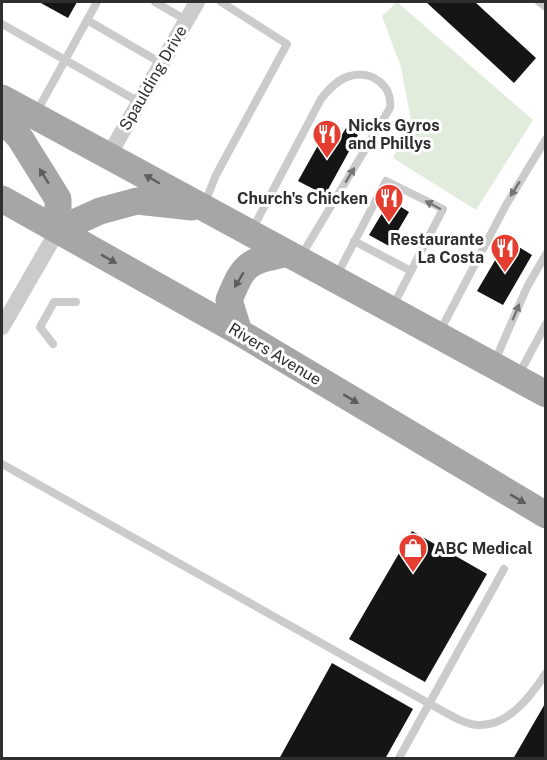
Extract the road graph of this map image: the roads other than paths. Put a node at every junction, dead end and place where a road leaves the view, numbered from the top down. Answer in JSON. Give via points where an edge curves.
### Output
{"nodes":[{"id":1,"x":97,"y":2,"type":"edge"},
{"id":2,"x":155,"y":2,"type":"edge"},
{"id":3,"x":197,"y":2,"type":"edge"},
{"id":4,"x":221,"y":2,"type":"edge"},
{"id":5,"x":539,"y":2,"type":"edge"},
{"id":6,"x":546,"y":7,"type":"edge"},
{"id":7,"x":87,"y":20,"type":"junction"},
{"id":8,"x":186,"y":20,"type":"junction"},
{"id":9,"x":2,"y":24,"type":"edge"},
{"id":10,"x":65,"y":60,"type":"junction"},
{"id":11,"x":161,"y":63,"type":"junction"},
{"id":12,"x":2,"y":98,"type":"edge"},
{"id":13,"x":139,"y":102,"type":"junction"},
{"id":14,"x":34,"y":116,"type":"junction"},
{"id":15,"x":2,"y":119,"type":"edge"},
{"id":16,"x":546,"y":140,"type":"edge"},
{"id":17,"x":109,"y":155,"type":"junction"},
{"id":18,"x":2,"y":199,"type":"edge"},
{"id":19,"x":203,"y":208,"type":"junction"},
{"id":20,"x":58,"y":230,"type":"junction"},
{"id":21,"x":249,"y":234,"type":"junction"},
{"id":22,"x":354,"y":241,"type":"junction"},
{"id":23,"x":546,"y":254,"type":"edge"},
{"id":24,"x":291,"y":257,"type":"junction"},
{"id":25,"x":411,"y":271,"type":"junction"},
{"id":26,"x":334,"y":281,"type":"junction"},
{"id":27,"x":76,"y":302,"type":"dead end"},
{"id":28,"x":391,"y":311,"type":"junction"},
{"id":29,"x":546,"y":324,"type":"edge"},
{"id":30,"x":2,"y":327,"type":"edge"},
{"id":31,"x":239,"y":332,"type":"junction"},
{"id":32,"x":437,"y":336,"type":"junction"},
{"id":33,"x":52,"y":344,"type":"dead end"},
{"id":34,"x":493,"y":366,"type":"junction"},
{"id":35,"x":517,"y":378,"type":"junction"},
{"id":36,"x":546,"y":394,"type":"edge"},
{"id":37,"x":2,"y":464,"type":"edge"},
{"id":38,"x":546,"y":515,"type":"edge"},
{"id":39,"x":504,"y":569,"type":"dead end"},
{"id":40,"x":546,"y":673,"type":"edge"},
{"id":41,"x":430,"y":704,"type":"junction"},
{"id":42,"x":399,"y":759,"type":"edge"}],
"edges":[{"from":1,"to":7,"type":"lane"},
{"from":2,"to":8,"type":"lane"},
{"from":3,"to":8,"type":"street","name":"Spaulding Drive"},
{"from":4,"to":19,"type":"lane","via":[[287,44],[216,175]]},
{"from":5,"to":6,"type":"lane"},
{"from":7,"to":10,"type":"lane"},
{"from":7,"to":11,"type":"lane"},
{"from":8,"to":11,"type":"street","name":"Spaulding Drive"},
{"from":9,"to":10,"type":"lane"},
{"from":10,"to":13,"type":"lane"},
{"from":10,"to":14,"type":"lane"},
{"from":11,"to":13,"type":"street","name":"Spaulding Drive"},
{"from":12,"to":14,"type":"main road"},
{"from":13,"to":17,"type":"street","name":"Spaulding Drive"},
{"from":14,"to":17,"type":"main road"},
{"from":20,"to":15,"type":"main road","one_way":true,"via":[[58,199],[20,138]]},
{"from":16,"to":32,"type":"lane","one_way":true,"via":[[506,205]]},
{"from":19,"to":17,"type":"main road","one_way":true},
{"from":18,"to":20,"type":"main road","name":"Rivers Avenue"},
{"from":19,"to":20,"type":"main road","via":[[137,201],[100,210]]},
{"from":19,"to":21,"type":"main road"},
{"from":20,"to":30,"type":"street"},
{"from":20,"to":31,"type":"main road","name":"Rivers Avenue","one_way":true},
{"from":21,"to":24,"type":"main road"},
{"from":24,"to":21,"type":"lane","one_way":true,"via":[[390,108],[385,87],[370,76],[349,76],[321,99]]},
{"from":22,"to":25,"type":"lane"},
{"from":25,"to":22,"type":"lane","one_way":true,"via":[[443,209],[386,181]]},
{"from":22,"to":26,"type":"lane"},
{"from":34,"to":23,"type":"lane","one_way":true,"via":[[527,287]]},
{"from":24,"to":26,"type":"main road"},
{"from":24,"to":31,"type":"main road","one_way":true,"via":[[254,260],[237,279],[229,300]]},
{"from":25,"to":28,"type":"lane"},
{"from":26,"to":28,"type":"main road"},
{"from":27,"to":33,"type":"lane","via":[[54,302],[40,327]]},
{"from":28,"to":32,"type":"main road"},
{"from":29,"to":35,"type":"lane"},
{"from":31,"to":38,"type":"main road","name":"Rivers Avenue","one_way":true},
{"from":32,"to":34,"type":"main road"},
{"from":34,"to":35,"type":"main road"},
{"from":35,"to":36,"type":"main road"},
{"from":37,"to":41,"type":"lane"},
{"from":39,"to":41,"type":"lane"},
{"from":40,"to":41,"type":"lane","via":[[512,715],[479,725]]},
{"from":41,"to":42,"type":"lane"}]}
